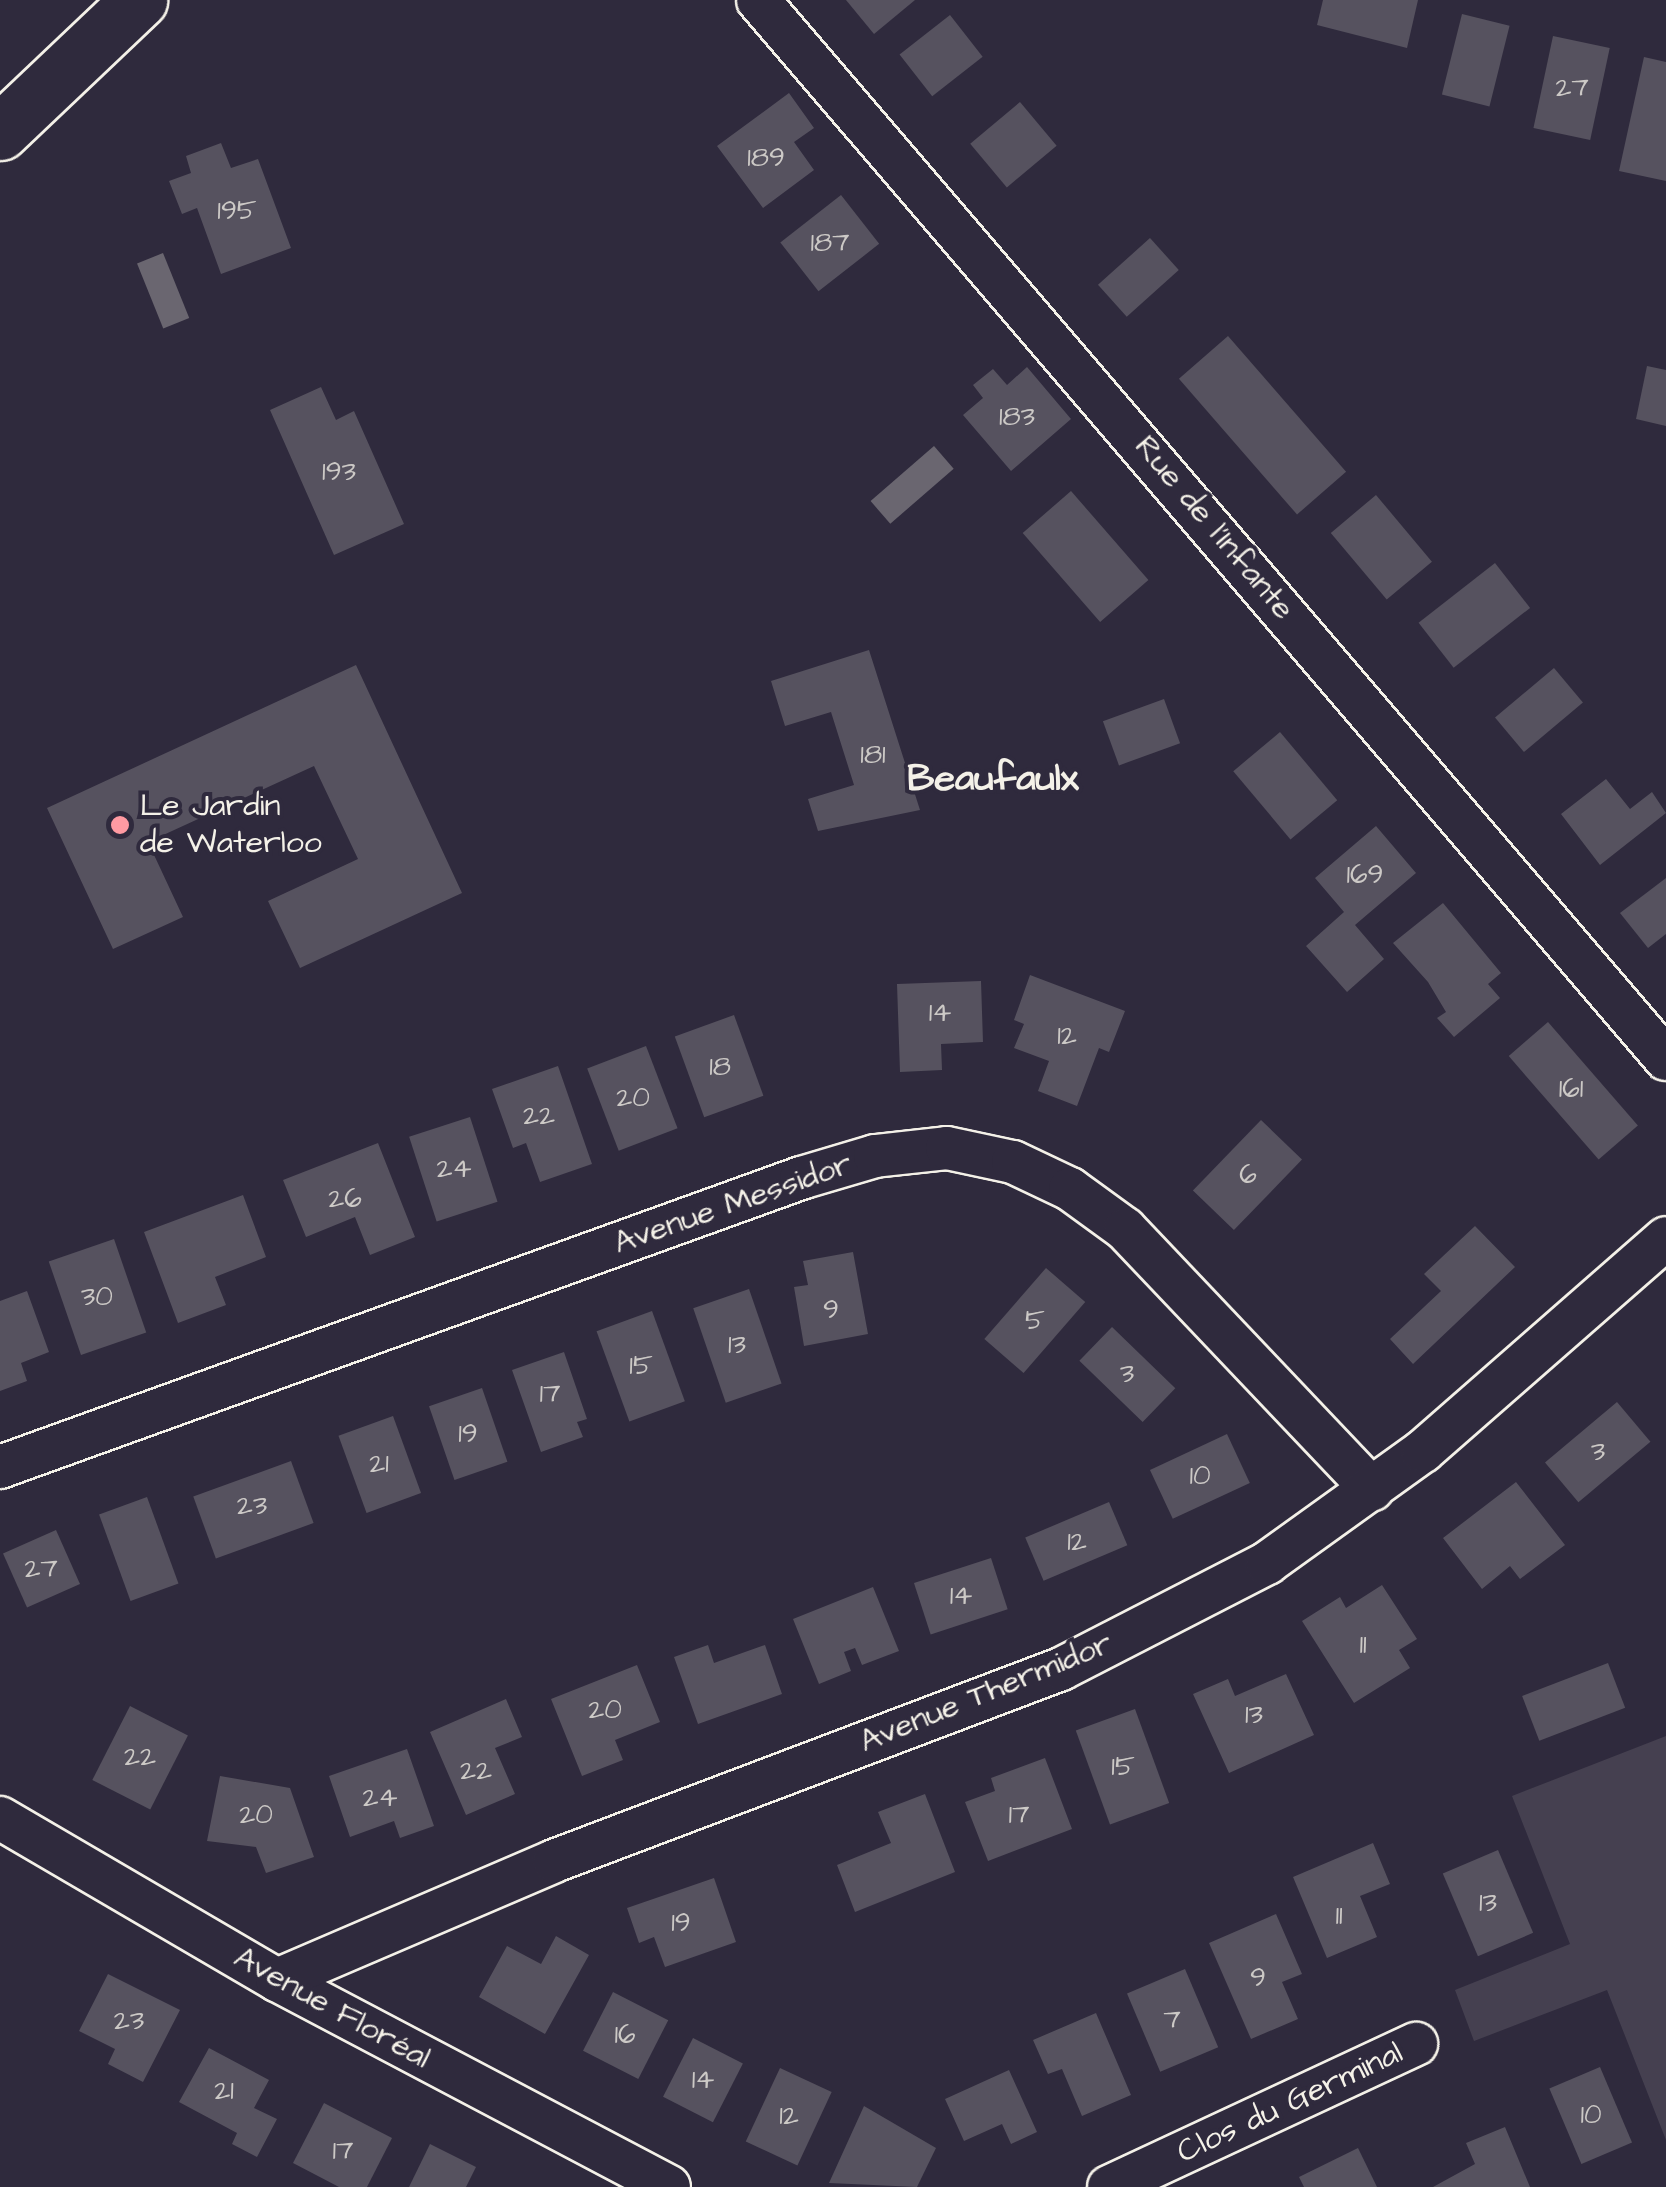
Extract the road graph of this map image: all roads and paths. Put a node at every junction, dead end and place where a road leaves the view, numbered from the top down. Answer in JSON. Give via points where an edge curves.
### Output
{"nodes":[{"id":1,"x":139,"y":0,"type":"edge"},
{"id":2,"x":758,"y":0,"type":"edge"},
{"id":3,"x":0,"y":132,"type":"edge"},
{"id":4,"x":1666,"y":1060,"type":"edge"},
{"id":5,"x":1666,"y":1238,"type":"edge"},
{"id":6,"x":0,"y":1467,"type":"edge"},
{"id":7,"x":1372,"y":1489,"type":"junction"},
{"id":8,"x":0,"y":1818,"type":"edge"},
{"id":9,"x":277,"y":1980,"type":"junction"},
{"id":10,"x":1416,"y":2044,"type":"dead end"},
{"id":11,"x":669,"y":2187,"type":"edge"},
{"id":12,"x":1109,"y":2187,"type":"edge"}],
"edges":[{"from":1,"to":3,"type":"main road"},
{"from":2,"to":4,"type":"street","name":"Rue de l'Infante"},
{"from":5,"to":7,"type":"street","name":"Avenue Thermidor"},
{"from":6,"to":7,"type":"street","name":"Avenue Messidor","via":[[801,1178],[875,1156],[947,1148],[1012,1162],[1070,1189],[1124,1229]]},
{"from":7,"to":9,"type":"street","name":"Avenue Thermidor","via":[[1267,1563],[1061,1669],[554,1862]]},
{"from":8,"to":9,"type":"street","name":"Avenue Floréal"},
{"from":9,"to":11,"type":"street","name":"Avenue Floréal"},
{"from":10,"to":12,"type":"street","name":"Clos du Germinal"}]}
